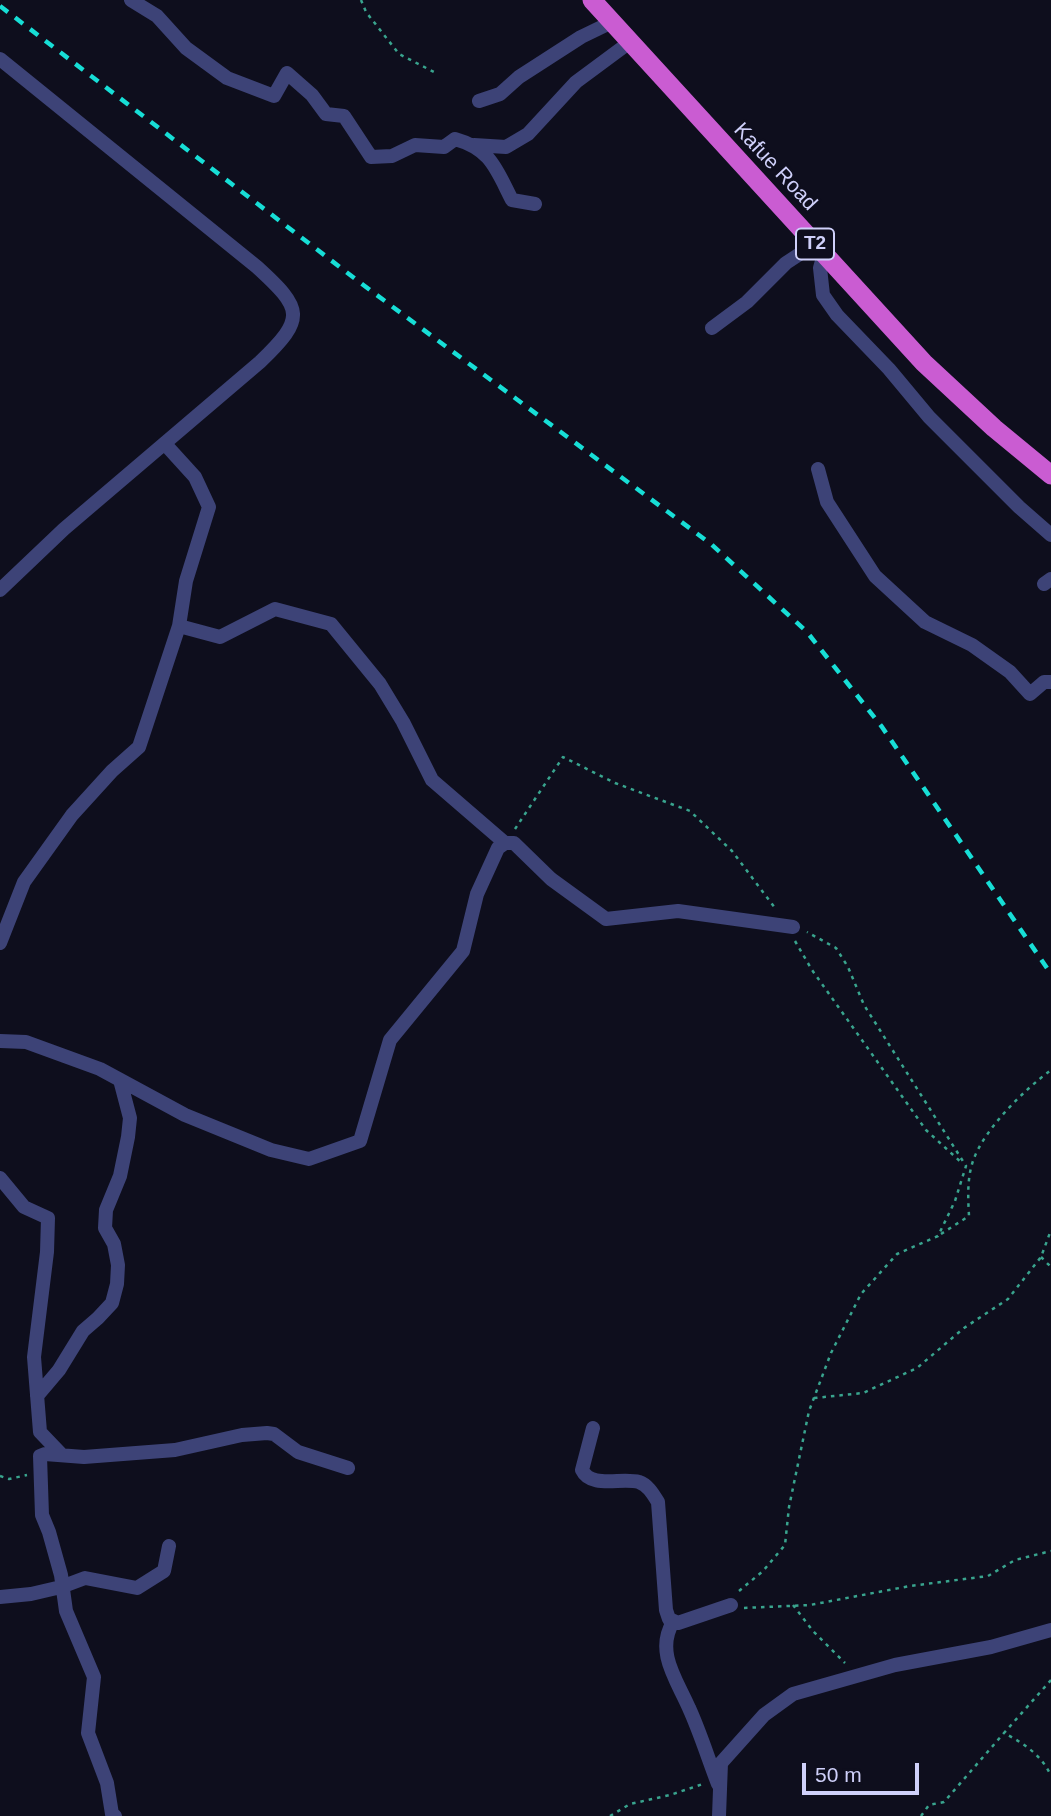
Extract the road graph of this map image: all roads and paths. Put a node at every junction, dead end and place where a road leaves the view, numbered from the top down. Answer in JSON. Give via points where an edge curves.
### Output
{"nodes":[{"id":1,"x":131,"y":0,"type":"edge"},
{"id":2,"x":361,"y":0,"type":"edge"},
{"id":3,"x":592,"y":0,"type":"edge"},
{"id":4,"x":612,"y":22,"type":"junction"},
{"id":5,"x":630,"y":42,"type":"junction"},
{"id":6,"x":0,"y":59,"type":"edge"},
{"id":7,"x":434,"y":72,"type":"dead end"},
{"id":8,"x":479,"y":101,"type":"dead end"},
{"id":9,"x":474,"y":145,"type":"junction"},
{"id":10,"x":535,"y":204,"type":"dead end"},
{"id":11,"x":820,"y":249,"type":"junction"},
{"id":12,"x":712,"y":328,"type":"dead end"},
{"id":13,"x":165,"y":444,"type":"junction"},
{"id":14,"x":818,"y":469,"type":"dead end"},
{"id":15,"x":1051,"y":475,"type":"edge"},
{"id":16,"x":1051,"y":535,"type":"edge"},
{"id":17,"x":0,"y":590,"type":"edge"},
{"id":18,"x":179,"y":626,"type":"junction"},
{"id":19,"x":1051,"y":682,"type":"edge"},
{"id":20,"x":505,"y":843,"type":"junction"},
{"id":21,"x":793,"y":927,"type":"joint"},
{"id":22,"x":0,"y":943,"type":"edge"},
{"id":23,"x":0,"y":1041,"type":"edge"},
{"id":24,"x":1051,"y":1070,"type":"edge"},
{"id":25,"x":120,"y":1080,"type":"junction"},
{"id":26,"x":0,"y":1178,"type":"edge"},
{"id":27,"x":1051,"y":1230,"type":"edge"},
{"id":28,"x":938,"y":1236,"type":"junction"},
{"id":29,"x":1041,"y":1257,"type":"junction"},
{"id":30,"x":1051,"y":1267,"type":"edge"},
{"id":31,"x":37,"y":1396,"type":"junction"},
{"id":32,"x":814,"y":1398,"type":"junction"},
{"id":33,"x":593,"y":1427,"type":"dead end"},
{"id":34,"x":62,"y":1455,"type":"junction"},
{"id":35,"x":348,"y":1468,"type":"dead end"},
{"id":36,"x":41,"y":1472,"type":"junction"},
{"id":37,"x":0,"y":1476,"type":"edge"},
{"id":38,"x":169,"y":1546,"type":"dead end"},
{"id":39,"x":1051,"y":1551,"type":"edge"},
{"id":40,"x":61,"y":1587,"type":"junction"},
{"id":41,"x":0,"y":1597,"type":"edge"},
{"id":42,"x":731,"y":1605,"type":"junction"},
{"id":43,"x":793,"y":1605,"type":"junction"},
{"id":44,"x":673,"y":1622,"type":"junction"},
{"id":45,"x":1051,"y":1630,"type":"edge"},
{"id":46,"x":855,"y":1676,"type":"junction"},
{"id":47,"x":1051,"y":1680,"type":"edge"},
{"id":48,"x":1004,"y":1733,"type":"junction"},
{"id":49,"x":1051,"y":1776,"type":"edge"},
{"id":50,"x":718,"y":1783,"type":"junction"},
{"id":51,"x":115,"y":1816,"type":"edge"},
{"id":52,"x":610,"y":1816,"type":"edge"},
{"id":53,"x":719,"y":1816,"type":"edge"},
{"id":54,"x":921,"y":1816,"type":"edge"}],
"edges":[{"from":1,"to":9,"type":"street","via":[[157,16],[186,48],[228,78],[274,96],[287,73],[326,114],[344,116],[371,157],[391,156],[415,145],[443,146],[455,139]]},
{"from":2,"to":7,"type":"path","via":[[399,54]]},
{"from":3,"to":4,"type":"highway","name":"Kafue Road","number":"T2"},
{"from":4,"to":5,"type":"highway","name":"Kafue Road","number":"T2"},
{"from":4,"to":8,"type":"street","via":[[581,37],[500,94]]},
{"from":5,"to":9,"type":"street","via":[[576,82],[528,134],[506,147]]},
{"from":5,"to":11,"type":"highway","name":"Kafue Road","number":"T2"},
{"from":6,"to":13,"type":"street","via":[[257,267],[290,302],[291,329],[282,340]]},
{"from":9,"to":10,"type":"street","via":[[488,156],[512,200]]},
{"from":11,"to":12,"type":"street","via":[[786,263],[747,302]]},
{"from":11,"to":15,"type":"highway","name":"Kafue Road","number":"T2","via":[[923,363]]},
{"from":11,"to":16,"type":"street","via":[[823,295],[837,315],[929,417]]},
{"from":13,"to":17,"type":"street","via":[[64,528]]},
{"from":13,"to":18,"type":"street","via":[[195,477],[209,507],[186,581]]},
{"from":14,"to":19,"type":"street","via":[[827,502],[875,576],[925,622],[972,645],[1010,672],[1030,694]]},
{"from":18,"to":20,"type":"street","via":[[220,637],[275,609],[331,624],[380,684],[432,780]]},
{"from":18,"to":22,"type":"street","via":[[139,747],[72,815],[24,882]]},
{"from":20,"to":21,"type":"street","via":[[514,843],[551,879],[606,919],[678,911]]},
{"from":20,"to":25,"type":"street","via":[[498,848],[477,894],[463,951],[390,1040],[360,1141],[309,1159],[271,1150],[185,1115]]},
{"from":21,"to":28,"type":"path","via":[[836,948],[864,1005],[966,1166]]},
{"from":23,"to":25,"type":"street","via":[[26,1042]]},
{"from":24,"to":28,"type":"path","via":[[994,1125],[973,1160],[969,1216]]},
{"from":25,"to":31,"type":"street","via":[[130,1118],[105,1228],[114,1244],[117,1284],[112,1303],[83,1331]]},
{"from":26,"to":31,"type":"street","via":[[24,1207],[48,1218],[34,1357]]},
{"from":27,"to":29,"type":"path"},
{"from":28,"to":32,"type":"path","via":[[897,1254],[861,1294]]},
{"from":29,"to":30,"type":"path"},
{"from":29,"to":32,"type":"path","via":[[1007,1299],[918,1368],[863,1393]]},
{"from":31,"to":34,"type":"street","via":[[40,1432]]},
{"from":32,"to":42,"type":"path","via":[[799,1455],[785,1545],[733,1597]]},
{"from":33,"to":44,"type":"street","via":[[584,1476],[639,1482],[658,1502],[666,1610]]},
{"from":34,"to":35,"type":"street","via":[[175,1450],[267,1433],[298,1452]]},
{"from":34,"to":36,"type":"street","via":[[42,1454]]},
{"from":36,"to":37,"type":"path","via":[[9,1479]]},
{"from":36,"to":40,"type":"street","via":[[42,1515]]},
{"from":38,"to":40,"type":"street","via":[[164,1571],[137,1588],[85,1578]]},
{"from":39,"to":43,"type":"path","via":[[1015,1560],[988,1576]]},
{"from":40,"to":41,"type":"street"},
{"from":40,"to":51,"type":"street","via":[[66,1611],[94,1677],[88,1733]]},
{"from":42,"to":43,"type":"path"},
{"from":42,"to":44,"type":"street"},
{"from":43,"to":46,"type":"path"},
{"from":44,"to":50,"type":"street","via":[[666,1647],[670,1672],[689,1707]]},
{"from":45,"to":46,"type":"street"},
{"from":46,"to":50,"type":"street","via":[[793,1694],[765,1715],[721,1763]]},
{"from":47,"to":48,"type":"path"},
{"from":48,"to":49,"type":"path","via":[[1046,1764]]},
{"from":48,"to":54,"type":"path","via":[[944,1802],[929,1805]]},
{"from":50,"to":52,"type":"path","via":[[630,1804]]},
{"from":50,"to":53,"type":"street"}]}
